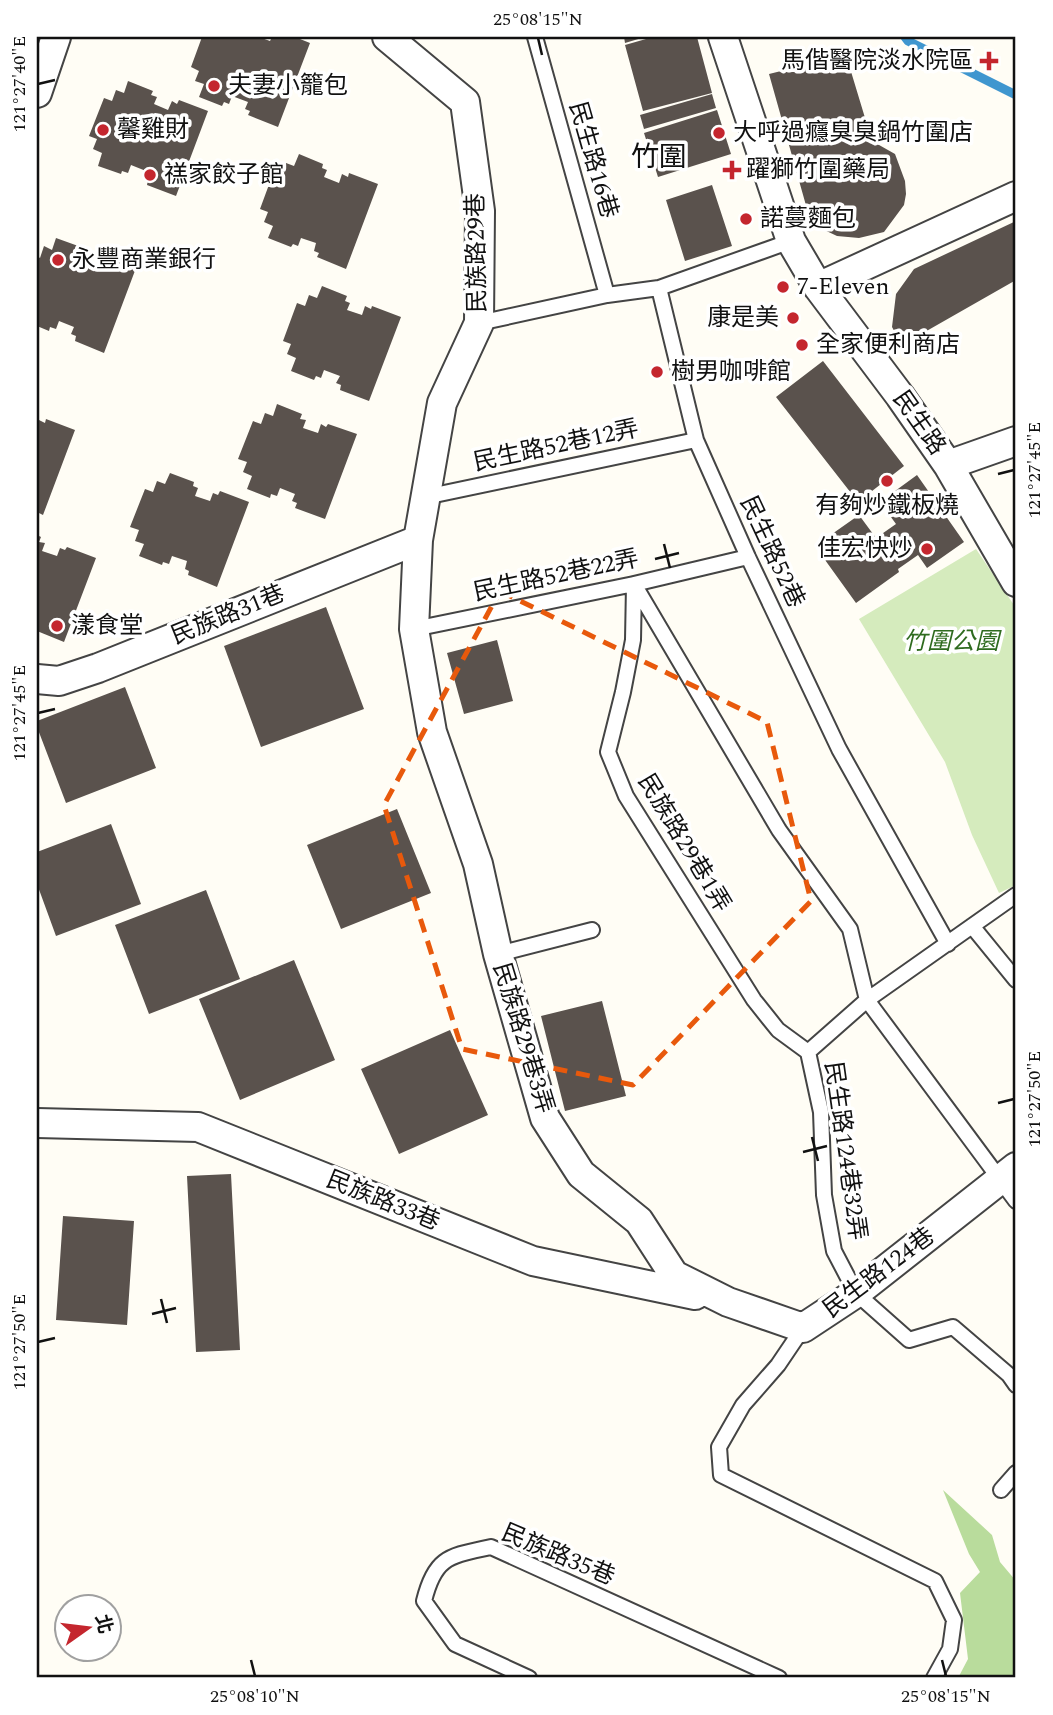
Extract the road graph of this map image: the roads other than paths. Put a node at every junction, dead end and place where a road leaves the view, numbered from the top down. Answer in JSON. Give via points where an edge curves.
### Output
{"nodes":[{"id":1,"x":56,"y":37,"type":"edge"},
{"id":2,"x":387,"y":37,"type":"edge"},
{"id":3,"x":535,"y":37,"type":"edge"},
{"id":4,"x":723,"y":37,"type":"edge"},
{"id":5,"x":37,"y":93,"type":"edge"},
{"id":6,"x":1016,"y":196,"type":"edge"},
{"id":7,"x":791,"y":241,"type":"junction"},
{"id":8,"x":818,"y":287,"type":"junction"},
{"id":9,"x":659,"y":288,"type":"junction"},
{"id":10,"x":607,"y":295,"type":"junction"},
{"id":11,"x":479,"y":323,"type":"junction"},
{"id":12,"x":696,"y":440,"type":"junction"},
{"id":13,"x":1016,"y":441,"type":"edge"},
{"id":14,"x":948,"y":465,"type":"junction"},
{"id":15,"x":425,"y":497,"type":"junction"},
{"id":16,"x":418,"y":540,"type":"junction"},
{"id":17,"x":748,"y":557,"type":"junction"},
{"id":18,"x":1016,"y":582,"type":"edge"},
{"id":19,"x":634,"y":584,"type":"junction"},
{"id":20,"x":414,"y":629,"type":"junction"},
{"id":21,"x":37,"y":679,"type":"edge"},
{"id":22,"x":1016,"y":895,"type":"edge"},
{"id":23,"x":972,"y":926,"type":"junction"},
{"id":24,"x":592,"y":930,"type":"dead end"},
{"id":25,"x":948,"y":944,"type":"junction"},
{"id":26,"x":498,"y":954,"type":"junction"},
{"id":27,"x":1016,"y":980,"type":"edge"},
{"id":28,"x":867,"y":1000,"type":"junction"},
{"id":29,"x":808,"y":1052,"type":"junction"},
{"id":30,"x":37,"y":1123,"type":"edge"},
{"id":31,"x":1011,"y":1183,"type":"edge"},
{"id":32,"x":856,"y":1293,"type":"junction"},
{"id":33,"x":728,"y":1302,"type":"junction"},
{"id":34,"x":803,"y":1328,"type":"junction"},
{"id":35,"x":1016,"y":1385,"type":"edge"},
{"id":36,"x":1016,"y":1474,"type":"edge"},
{"id":37,"x":1001,"y":1490,"type":"dead end"},
{"id":38,"x":529,"y":1678,"type":"edge"},
{"id":39,"x":779,"y":1678,"type":"edge"},
{"id":40,"x":934,"y":1678,"type":"edge"}],
"edges":[{"from":1,"to":5,"type":"street"},
{"from":2,"to":11,"type":"street","name":"民族路29巷","via":[[465,102],[480,211]]},
{"from":3,"to":10,"type":"lane","name":"民生路16巷"},
{"from":4,"to":7,"type":"street","name":"民生路"},
{"from":6,"to":8,"type":"street"},
{"from":7,"to":8,"type":"street","name":"民生路"},
{"from":7,"to":9,"type":"lane"},
{"from":8,"to":14,"type":"street","name":"民生路"},
{"from":9,"to":10,"type":"lane"},
{"from":9,"to":12,"type":"lane","name":"民生路52巷"},
{"from":10,"to":11,"type":"lane"},
{"from":11,"to":15,"type":"street","name":"民族路29巷","via":[[442,403]]},
{"from":12,"to":15,"type":"lane","name":"民生路52巷12弄"},
{"from":12,"to":17,"type":"lane","name":"民生路52巷"},
{"from":13,"to":14,"type":"street"},
{"from":14,"to":18,"type":"street","name":"民生路"},
{"from":15,"to":16,"type":"street","name":"民族路29巷"},
{"from":16,"to":20,"type":"street","name":"民族路29巷"},
{"from":16,"to":21,"type":"street","name":"民族路31巷","via":[[98,668],[59,681]]},
{"from":17,"to":19,"type":"lane","name":"民生路52巷22弄"},
{"from":17,"to":25,"type":"lane","name":"民生路52巷","via":[[839,749]]},
{"from":19,"to":20,"type":"lane","name":"民生路52巷22弄"},
{"from":19,"to":28,"type":"lane","via":[[779,830],[850,929]]},
{"from":19,"to":29,"type":"lane","name":"民族路29巷1弄","via":[[633,640],[608,752],[626,796],[754,1000],[778,1030]]},
{"from":20,"to":26,"type":"street","name":"民族路29巷3弄","via":[[432,732],[478,864]]},
{"from":22,"to":23,"type":"lane"},
{"from":23,"to":25,"type":"lane"},
{"from":23,"to":27,"type":"lane"},
{"from":24,"to":26,"type":"lane"},
{"from":25,"to":28,"type":"lane"},
{"from":26,"to":33,"type":"street","name":"民族路29巷3弄","via":[[545,1118],[581,1174],[639,1221],[674,1275]]},
{"from":28,"to":29,"type":"lane"},
{"from":28,"to":31,"type":"lane"},
{"from":29,"to":32,"type":"lane","name":"民生路124巷32弄","via":[[821,1112],[824,1195],[834,1251]]},
{"from":30,"to":33,"type":"street","name":"民族路33巷","via":[[198,1127],[533,1261]]},
{"from":31,"to":32,"type":"street","name":"民生路124巷"},
{"from":32,"to":34,"type":"street","name":"民生路124巷"},
{"from":32,"to":35,"type":"lane","via":[[909,1339],[953,1327]]},
{"from":33,"to":34,"type":"street","name":"民生路124巷"},
{"from":34,"to":40,"type":"lane","via":[[743,1405],[719,1447],[721,1475],[935,1581],[954,1620],[950,1649]]},
{"from":36,"to":37,"type":"lane"},
{"from":38,"to":39,"type":"lane","name":"民族路35巷","via":[[455,1644],[424,1601],[430,1576],[451,1556],[491,1547]]}]}
